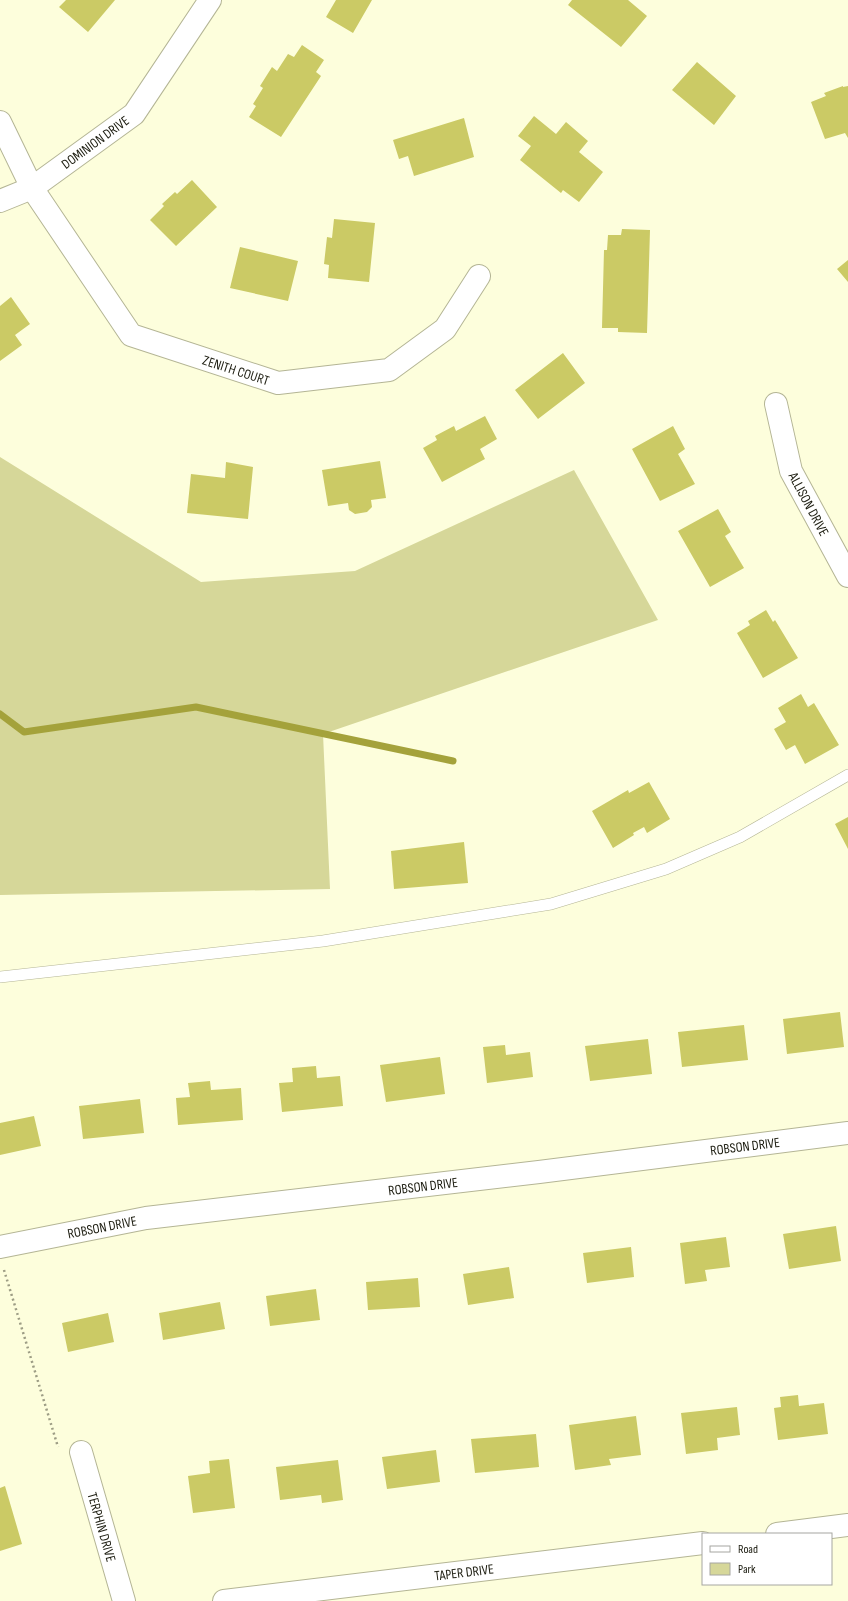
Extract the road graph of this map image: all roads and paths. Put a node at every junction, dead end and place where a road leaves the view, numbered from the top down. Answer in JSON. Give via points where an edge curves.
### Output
{"nodes":[{"id":1,"x":210,"y":0,"type":"edge"},
{"id":2,"x":0,"y":122,"type":"edge"},
{"id":3,"x":32,"y":188,"type":"junction"},
{"id":4,"x":0,"y":201,"type":"edge"},
{"id":5,"x":480,"y":276,"type":"dead end"},
{"id":6,"x":776,"y":404,"type":"dead end"},
{"id":7,"x":848,"y":576,"type":"edge"},
{"id":8,"x":848,"y":775,"type":"edge"},
{"id":9,"x":0,"y":977,"type":"edge"},
{"id":10,"x":848,"y":1133,"type":"edge"},
{"id":11,"x":0,"y":1247,"type":"edge"},
{"id":12,"x":4,"y":1268,"type":"dead end"},
{"id":13,"x":81,"y":1452,"type":"joint"},
{"id":14,"x":848,"y":1525,"type":"edge"},
{"id":15,"x":784,"y":1533,"type":"edge"},
{"id":16,"x":702,"y":1543,"type":"edge"},
{"id":17,"x":124,"y":1601,"type":"edge"},
{"id":18,"x":224,"y":1601,"type":"edge"}],
"edges":[{"from":1,"to":3,"type":"street","name":"DOMINION DRIVE","via":[[134,114]]},
{"from":2,"to":3,"type":"street","name":"ZENITH COURT"},
{"from":3,"to":4,"type":"street","name":"DOMINION DRIVE"},
{"from":3,"to":5,"type":"street","name":"ZENITH COURT","via":[[131,335],[278,383],[389,370],[445,328]]},
{"from":6,"to":7,"type":"street","name":"ALLISON DRIVE","via":[[791,471]]},
{"from":8,"to":9,"type":"lane","via":[[740,837],[666,868],[551,904],[323,941]]},
{"from":10,"to":11,"type":"street","name":"ROBSON DRIVE","via":[[146,1218]]},
{"from":12,"to":13,"type":"path","via":[[58,1447],[69,1455]]},
{"from":13,"to":17,"type":"street","name":"TERPHIN DRIVE"},
{"from":14,"to":15,"type":"street"},
{"from":16,"to":18,"type":"street","name":"TAPER DRIVE"}]}
